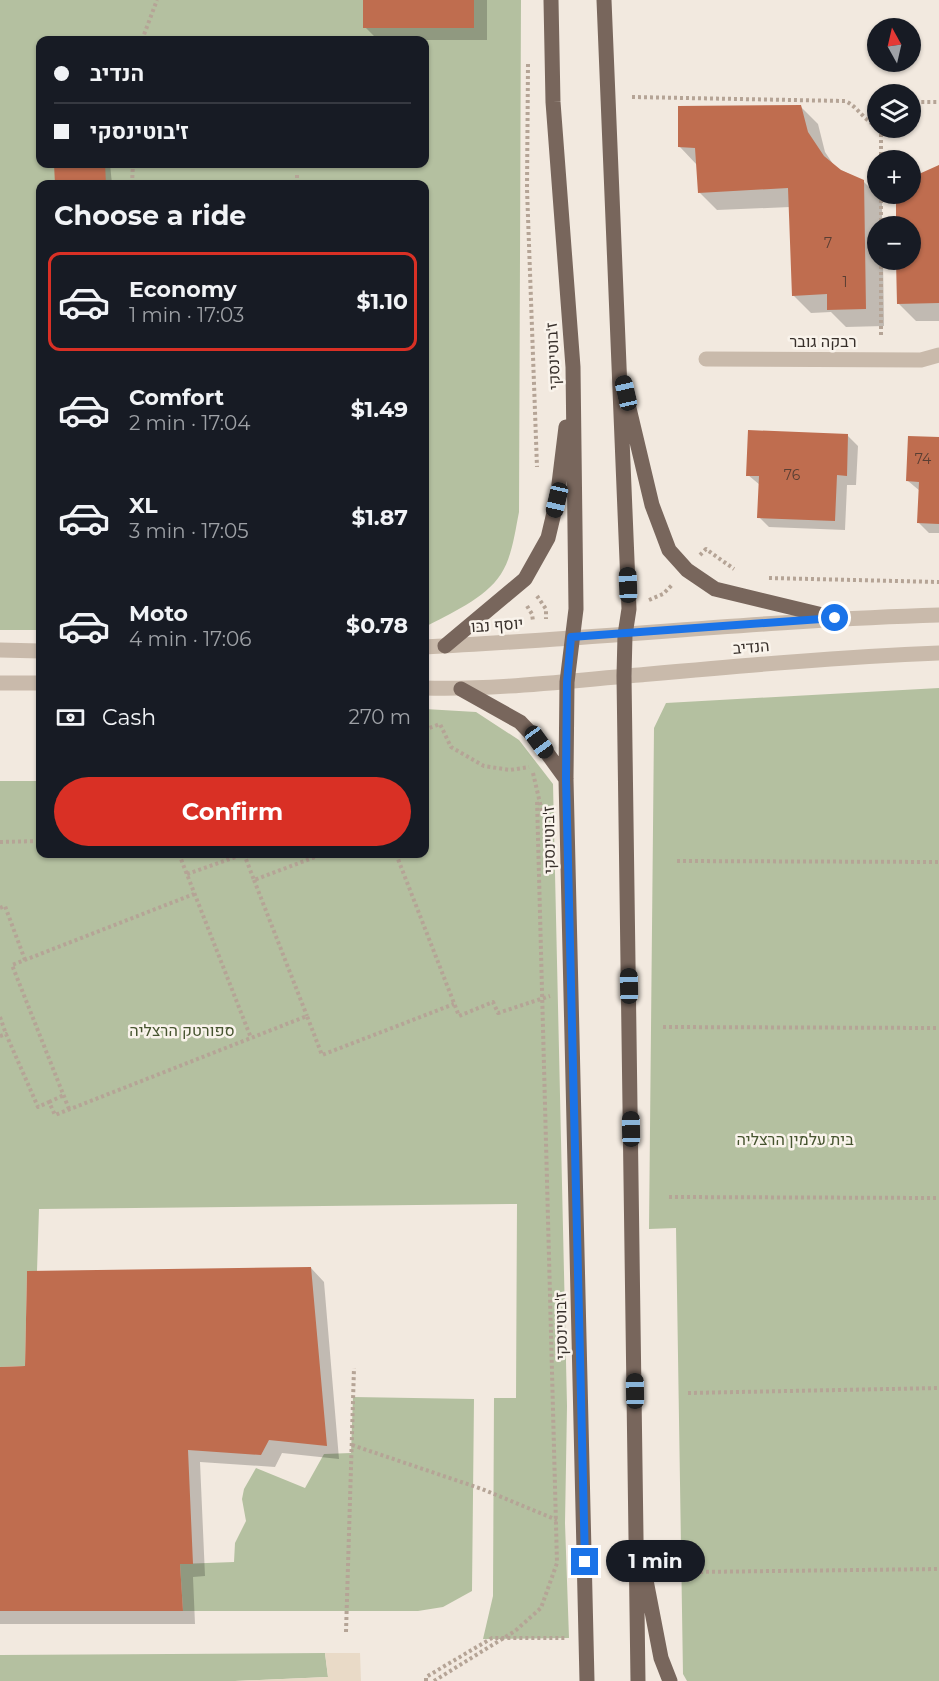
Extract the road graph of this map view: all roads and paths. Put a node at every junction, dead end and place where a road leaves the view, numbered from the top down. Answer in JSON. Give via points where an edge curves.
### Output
{"nodes":[{"id":1,"x":157,"y":0,"type":"edge"},
{"id":2,"x":551,"y":0,"type":"edge"},
{"id":3,"x":604,"y":0,"type":"edge"},
{"id":4,"x":144,"y":36,"type":"edge"},
{"id":5,"x":528,"y":59,"type":"dead end"},
{"id":6,"x":632,"y":96,"type":"dead end"},
{"id":7,"x":921,"y":102,"type":"edge"},
{"id":8,"x":939,"y":102,"type":"edge"},
{"id":9,"x":867,"y":120,"type":"edge"},
{"id":10,"x":297,"y":174,"type":"dead end"},
{"id":11,"x":297,"y":180,"type":"edge"},
{"id":12,"x":881,"y":270,"type":"edge"},
{"id":13,"x":939,"y":355,"type":"edge"},
{"id":14,"x":706,"y":359,"type":"dead end"},
{"id":15,"x":881,"y":359,"type":"junction"},
{"id":16,"x":573,"y":367,"type":"junction"},
{"id":17,"x":620,"y":370,"type":"junction"},
{"id":18,"x":537,"y":457,"type":"dead end"},
{"id":19,"x":706,"y":549,"type":"dead end"},
{"id":20,"x":735,"y":570,"type":"dead end"},
{"id":21,"x":767,"y":578,"type":"dead end"},
{"id":22,"x":939,"y":582,"type":"edge"},
{"id":23,"x":515,"y":588,"type":"junction"},
{"id":24,"x":939,"y":615,"type":"edge"},
{"id":25,"x":835,"y":618,"type":"junction"},
{"id":26,"x":625,"y":635,"type":"junction"},
{"id":27,"x":571,"y":637,"type":"junction"},
{"id":28,"x":533,"y":640,"type":"junction"},
{"id":29,"x":445,"y":646,"type":"junction"},
{"id":30,"x":429,"y":647,"type":"edge"},
{"id":31,"x":0,"y":650,"type":"edge"},
{"id":32,"x":36,"y":651,"type":"edge"},
{"id":33,"x":939,"y":653,"type":"edge"},
{"id":34,"x":624,"y":676,"type":"junction"},
{"id":35,"x":567,"y":682,"type":"junction"},
{"id":36,"x":0,"y":683,"type":"edge"},
{"id":37,"x":36,"y":683,"type":"edge"},
{"id":38,"x":429,"y":688,"type":"edge"},
{"id":39,"x":460,"y":689,"type":"junction"},
{"id":40,"x":429,"y":728,"type":"edge"},
{"id":41,"x":539,"y":742,"type":"junction"},
{"id":42,"x":532,"y":766,"type":"dead end"},
{"id":43,"x":566,"y":779,"type":"junction"},
{"id":44,"x":36,"y":841,"type":"edge"},
{"id":45,"x":0,"y":842,"type":"edge"},
{"id":46,"x":181,"y":858,"type":"edge"},
{"id":47,"x":233,"y":858,"type":"edge"},
{"id":48,"x":246,"y":858,"type":"edge"},
{"id":49,"x":312,"y":858,"type":"edge"},
{"id":50,"x":398,"y":858,"type":"edge"},
{"id":51,"x":677,"y":861,"type":"dead end"},
{"id":52,"x":939,"y":862,"type":"edge"},
{"id":53,"x":187,"y":874,"type":"junction"},
{"id":54,"x":254,"y":880,"type":"junction"},
{"id":55,"x":194,"y":894,"type":"junction"},
{"id":56,"x":0,"y":908,"type":"edge"},
{"id":57,"x":25,"y":960,"type":"junction"},
{"id":58,"x":553,"y":995,"type":"dead end"},
{"id":59,"x":543,"y":998,"type":"junction"},
{"id":60,"x":454,"y":1004,"type":"junction"},
{"id":61,"x":307,"y":1016,"type":"junction"},
{"id":62,"x":0,"y":1017,"type":"edge"},
{"id":63,"x":663,"y":1027,"type":"dead end"},
{"id":64,"x":939,"y":1028,"type":"edge"},
{"id":65,"x":6,"y":1034,"type":"junction"},
{"id":66,"x":0,"y":1036,"type":"edge"},
{"id":67,"x":251,"y":1038,"type":"junction"},
{"id":68,"x":64,"y":1095,"type":"junction"},
{"id":69,"x":49,"y":1102,"type":"junction"},
{"id":70,"x":69,"y":1109,"type":"junction"},
{"id":71,"x":669,"y":1197,"type":"dead end"},
{"id":72,"x":939,"y":1197,"type":"edge"},
{"id":73,"x":354,"y":1368,"type":"dead end"},
{"id":74,"x":939,"y":1388,"type":"edge"},
{"id":75,"x":688,"y":1393,"type":"dead end"},
{"id":76,"x":352,"y":1445,"type":"junction"},
{"id":77,"x":556,"y":1519,"type":"junction"},
{"id":78,"x":565,"y":1523,"type":"dead end"},
{"id":79,"x":637,"y":1534,"type":"junction"},
{"id":80,"x":939,"y":1569,"type":"edge"},
{"id":81,"x":694,"y":1572,"type":"dead end"},
{"id":82,"x":346,"y":1632,"type":"dead end"},
{"id":83,"x":502,"y":1638,"type":"junction"},
{"id":84,"x":569,"y":1638,"type":"dead end"},
{"id":85,"x":426,"y":1681,"type":"edge"},
{"id":86,"x":434,"y":1681,"type":"edge"},
{"id":87,"x":587,"y":1681,"type":"edge"},
{"id":88,"x":638,"y":1681,"type":"edge"},
{"id":89,"x":670,"y":1681,"type":"edge"}],
"edges":[{"from":1,"to":4,"type":"path"},
{"from":2,"to":16,"type":"main road","name":"ז'בוטינסקי","via":[[553,102]]},
{"from":3,"to":17,"type":"main road"},
{"from":5,"to":18,"type":"path","via":[[527,189]]},
{"from":6,"to":9,"type":"path","via":[[845,101]]},
{"from":7,"to":8,"type":"path"},
{"from":10,"to":11,"type":"path"},
{"from":12,"to":15,"type":"path"},
{"from":13,"to":15,"type":"street","name":"רבקה גובר","via":[[921,360]]},
{"from":14,"to":15,"type":"street","name":"רבקה גובר"},
{"from":16,"to":23,"type":"main road","via":[[557,500],[548,538],[525,579]]},
{"from":16,"to":27,"type":"main road","name":"ז'בוטינסקי","via":[[576,609]]},
{"from":17,"to":25,"type":"main road","via":[[652,504],[669,550],[687,570],[715,589]]},
{"from":17,"to":26,"type":"main road","via":[[629,609]]},
{"from":19,"to":20,"type":"path"},
{"from":21,"to":22,"type":"path"},
{"from":23,"to":28,"type":"path","via":[[532,614]]},
{"from":23,"to":29,"type":"main road"},
{"from":24,"to":25,"type":"street","name":"הנדיב"},
{"from":25,"to":26,"type":"street","name":"הנדיב"},
{"from":26,"to":27,"type":"street","name":"הנדיב"},
{"from":26,"to":34,"type":"main road"},
{"from":27,"to":28,"type":"street","name":"יוסף נבו"},
{"from":27,"to":35,"type":"main road","name":"ז'בוטינסקי"},
{"from":28,"to":29,"type":"street","name":"יוסף נבו"},
{"from":29,"to":30,"type":"street","name":"יוסף נבו"},
{"from":31,"to":32,"type":"street"},
{"from":33,"to":34,"type":"street","name":"הנדיב","via":[[835,657]]},
{"from":34,"to":35,"type":"street","name":"הנדיב"},
{"from":34,"to":79,"type":"main road"},
{"from":35,"to":39,"type":"street"},
{"from":35,"to":43,"type":"main road","name":"ז'בוטינסקי"},
{"from":36,"to":37,"type":"street"},
{"from":38,"to":39,"type":"street"},
{"from":39,"to":41,"type":"main road","via":[[520,722]]},
{"from":40,"to":42,"type":"path","via":[[440,724],[452,747],[484,766],[510,770]]},
{"from":41,"to":43,"type":"main road"},
{"from":41,"to":59,"type":"path"},
{"from":43,"to":87,"type":"main road","name":"ז'בוטינסקי"},
{"from":44,"to":45,"type":"path"},
{"from":46,"to":53,"type":"path"},
{"from":47,"to":53,"type":"path"},
{"from":48,"to":54,"type":"path"},
{"from":49,"to":54,"type":"path"},
{"from":50,"to":60,"type":"path"},
{"from":51,"to":52,"type":"path"},
{"from":53,"to":55,"type":"path"},
{"from":54,"to":61,"type":"path"},
{"from":55,"to":57,"type":"path"},
{"from":55,"to":67,"type":"path"},
{"from":56,"to":57,"type":"path","via":[[5,906]]},
{"from":57,"to":68,"type":"path","via":[[12,965]]},
{"from":58,"to":59,"type":"path"},
{"from":59,"to":60,"type":"path","via":[[498,1013],[493,1002],[459,1016]]},
{"from":59,"to":77,"type":"path"},
{"from":60,"to":61,"type":"path","via":[[322,1055]]},
{"from":61,"to":67,"type":"path"},
{"from":62,"to":65,"type":"path"},
{"from":63,"to":64,"type":"path"},
{"from":65,"to":66,"type":"path"},
{"from":65,"to":69,"type":"path","via":[[38,1107]]},
{"from":67,"to":70,"type":"path"},
{"from":68,"to":69,"type":"path"},
{"from":68,"to":70,"type":"path"},
{"from":69,"to":70,"type":"path","via":[[55,1115]]},
{"from":71,"to":72,"type":"path"},
{"from":73,"to":76,"type":"path"},
{"from":74,"to":75,"type":"path"},
{"from":76,"to":77,"type":"path"},
{"from":76,"to":82,"type":"path"},
{"from":77,"to":78,"type":"path"},
{"from":77,"to":83,"type":"path","via":[[557,1563],[541,1608]]},
{"from":79,"to":88,"type":"main road"},
{"from":79,"to":89,"type":"main road","via":[[661,1658]]},
{"from":80,"to":81,"type":"path"},
{"from":83,"to":84,"type":"path"},
{"from":83,"to":85,"type":"path","via":[[492,1638],[426,1677]]},
{"from":83,"to":86,"type":"path"}]}
